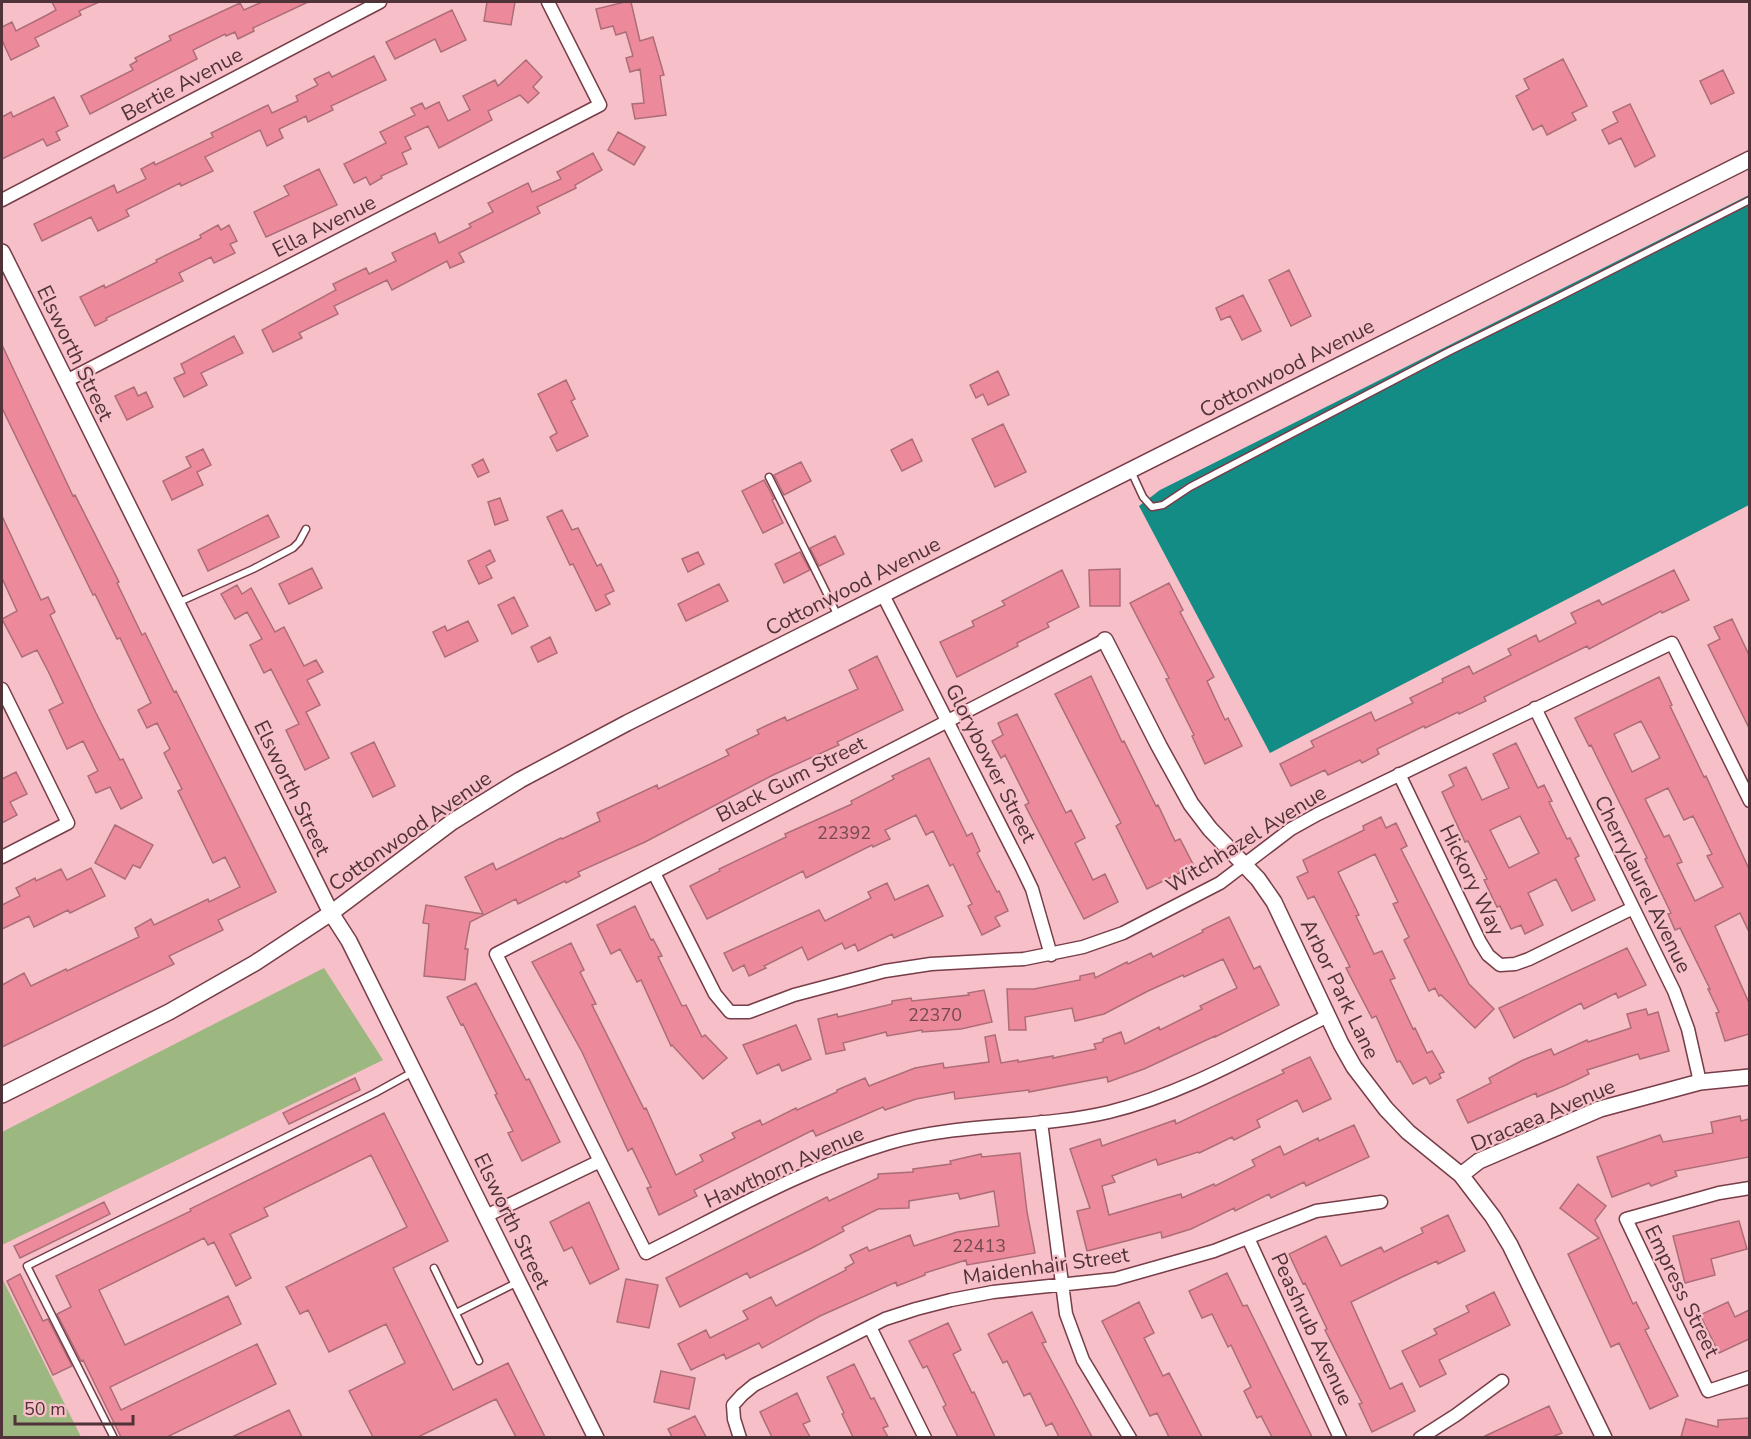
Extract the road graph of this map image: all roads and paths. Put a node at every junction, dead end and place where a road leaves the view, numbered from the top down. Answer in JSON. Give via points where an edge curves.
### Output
{"nodes":[{"id":1,"x":380,"y":2,"type":"edge"},
{"id":2,"x":548,"y":2,"type":"edge"},
{"id":3,"x":1749,"y":159,"type":"edge"},
{"id":4,"x":2,"y":200,"type":"edge"},
{"id":5,"x":1749,"y":200,"type":"edge"},
{"id":6,"x":2,"y":252,"type":"edge"},
{"id":7,"x":66,"y":381,"type":"junction"},
{"id":8,"x":1130,"y":471,"type":"junction"},
{"id":9,"x":769,"y":477,"type":"dead end"},
{"id":10,"x":306,"y":529,"type":"dead end"},
{"id":11,"x":884,"y":595,"type":"junction"},
{"id":12,"x":176,"y":603,"type":"junction"},
{"id":13,"x":839,"y":617,"type":"junction"},
{"id":14,"x":1105,"y":640,"type":"joint"},
{"id":15,"x":2,"y":690,"type":"edge"},
{"id":16,"x":1535,"y":708,"type":"junction"},
{"id":17,"x":946,"y":721,"type":"junction"},
{"id":18,"x":1398,"y":774,"type":"junction"},
{"id":19,"x":1749,"y":801,"type":"edge"},
{"id":20,"x":2,"y":856,"type":"edge"},
{"id":21,"x":1244,"y":865,"type":"junction"},
{"id":22,"x":654,"y":873,"type":"junction"},
{"id":23,"x":1633,"y":908,"type":"junction"},
{"id":24,"x":331,"y":913,"type":"junction"},
{"id":25,"x":496,"y":954,"type":"joint"},
{"id":26,"x":1052,"y":955,"type":"junction"},
{"id":27,"x":1328,"y":1016,"type":"junction"},
{"id":28,"x":414,"y":1071,"type":"junction"},
{"id":29,"x":1749,"y":1077,"type":"edge"},
{"id":30,"x":1700,"y":1082,"type":"junction"},
{"id":31,"x":2,"y":1095,"type":"edge"},
{"id":32,"x":1041,"y":1122,"type":"junction"},
{"id":33,"x":600,"y":1161,"type":"junction"},
{"id":34,"x":1461,"y":1175,"type":"junction"},
{"id":35,"x":1749,"y":1188,"type":"edge"},
{"id":36,"x":1381,"y":1202,"type":"dead end"},
{"id":37,"x":486,"y":1216,"type":"junction"},
{"id":38,"x":1248,"y":1238,"type":"junction"},
{"id":39,"x":434,"y":1268,"type":"dead end"},
{"id":40,"x":519,"y":1282,"type":"junction"},
{"id":41,"x":1061,"y":1286,"type":"junction"},
{"id":42,"x":456,"y":1313,"type":"junction"},
{"id":43,"x":870,"y":1327,"type":"junction"},
{"id":44,"x":479,"y":1361,"type":"dead end"},
{"id":45,"x":1749,"y":1377,"type":"edge"},
{"id":46,"x":1502,"y":1381,"type":"dead end"},
{"id":47,"x":114,"y":1437,"type":"edge"},
{"id":48,"x":597,"y":1437,"type":"edge"},
{"id":49,"x":740,"y":1437,"type":"edge"},
{"id":50,"x":925,"y":1437,"type":"edge"},
{"id":51,"x":1130,"y":1437,"type":"edge"},
{"id":52,"x":1340,"y":1437,"type":"edge"},
{"id":53,"x":1420,"y":1437,"type":"edge"},
{"id":54,"x":1604,"y":1437,"type":"edge"}],
"edges":[{"from":1,"to":4,"type":"street","name":"Bertie Avenue"},
{"from":2,"to":7,"type":"street","name":"Ella Avenue","via":[[600,105]]},
{"from":3,"to":8,"type":"street","name":"Cottonwood Avenue"},
{"from":5,"to":8,"type":"lane","via":[[1448,352],[1190,487],[1163,505],[1152,507]]},
{"from":6,"to":7,"type":"street","name":"Elsworth Street"},
{"from":7,"to":12,"type":"street","name":"Elsworth Street"},
{"from":8,"to":11,"type":"street","name":"Cottonwood Avenue"},
{"from":9,"to":13,"type":"lane"},
{"from":10,"to":12,"type":"lane","via":[[299,542],[287,551]]},
{"from":11,"to":13,"type":"street","name":"Cottonwood Avenue"},
{"from":11,"to":17,"type":"street","name":"Glorybower Street"},
{"from":12,"to":24,"type":"street","name":"Elsworth Street"},
{"from":13,"to":24,"type":"street","name":"Cottonwood Avenue","via":[[520,780],[452,822]]},
{"from":14,"to":17,"type":"street","name":"Black Gum Street"},
{"from":14,"to":21,"type":"street","name":"Arbor Park Lane","via":[[1191,804]]},
{"from":15,"to":20,"type":"street","via":[[68,824]]},
{"from":16,"to":18,"type":"street","name":"Witchhazel Avenue"},
{"from":16,"to":19,"type":"street","name":"Witchhazel Avenue","via":[[1672,643]]},
{"from":16,"to":23,"type":"street","name":"Cherrylaurel Avenue"},
{"from":17,"to":22,"type":"street","name":"Black Gum Street"},
{"from":17,"to":26,"type":"street","name":"Glorybower Street","via":[[1032,889]]},
{"from":18,"to":21,"type":"street","name":"Witchhazel Avenue","via":[[1291,829]]},
{"from":18,"to":23,"type":"street","name":"Hickory Way","via":[[1480,942],[1500,965],[1529,958]]},
{"from":21,"to":26,"type":"street","name":"Witchhazel Avenue","via":[[1220,883],[1123,933]]},
{"from":21,"to":27,"type":"street","name":"Arbor Park Lane","via":[[1274,902]]},
{"from":22,"to":25,"type":"street","name":"Black Gum Street"},
{"from":22,"to":26,"type":"street","name":"Witchhazel Avenue","via":[[715,994],[730,1012],[749,1012],[794,995],[885,971]]},
{"from":23,"to":30,"type":"street","name":"Cherrylaurel Avenue","via":[[1682,1010]]},
{"from":24,"to":28,"type":"street","name":"Elsworth Street"},
{"from":24,"to":31,"type":"street","name":"Cottonwood Avenue","via":[[255,963],[169,1012]]},
{"from":25,"to":33,"type":"street","name":"Hawthorn Avenue"},
{"from":27,"to":32,"type":"street","name":"Hawthorn Avenue","via":[[1184,1088],[1149,1101],[1089,1116]]},
{"from":27,"to":34,"type":"street","name":"Arbor Park Lane","via":[[1354,1067],[1386,1109]]},
{"from":28,"to":37,"type":"street","name":"Elsworth Street"},
{"from":28,"to":47,"type":"lane","via":[[27,1266]]},
{"from":29,"to":30,"type":"street","name":"Dracaea Avenue"},
{"from":30,"to":34,"type":"street","name":"Dracaea Avenue","via":[[1600,1109],[1479,1161]]},
{"from":32,"to":33,"type":"street","name":"Hawthorn Avenue","via":[[936,1133],[849,1156],[646,1253]]},
{"from":32,"to":41,"type":"street"},
{"from":33,"to":37,"type":"street"},
{"from":34,"to":54,"type":"street","name":"Arbor Park Lane","via":[[1510,1245]]},
{"from":35,"to":45,"type":"street","name":"Empress Street","via":[[1626,1219],[1708,1391]]},
{"from":36,"to":38,"type":"street","name":"Maidenhair Street","via":[[1316,1211]]},
{"from":37,"to":40,"type":"street","name":"Elsworth Street"},
{"from":38,"to":41,"type":"street","name":"Maidenhair Street","via":[[1115,1279]]},
{"from":38,"to":52,"type":"street","name":"Peashrub Avenue"},
{"from":39,"to":42,"type":"lane"},
{"from":40,"to":42,"type":"lane"},
{"from":40,"to":48,"type":"street","name":"Elsworth Street"},
{"from":41,"to":43,"type":"street","name":"Maidenhair Street","via":[[951,1300]]},
{"from":41,"to":51,"type":"street","via":[[1066,1314],[1083,1360]]},
{"from":42,"to":44,"type":"lane"},
{"from":43,"to":49,"type":"street","name":"Maidenhair Street","via":[[741,1395],[733,1405]]},
{"from":43,"to":50,"type":"street"},
{"from":46,"to":53,"type":"street"}]}
